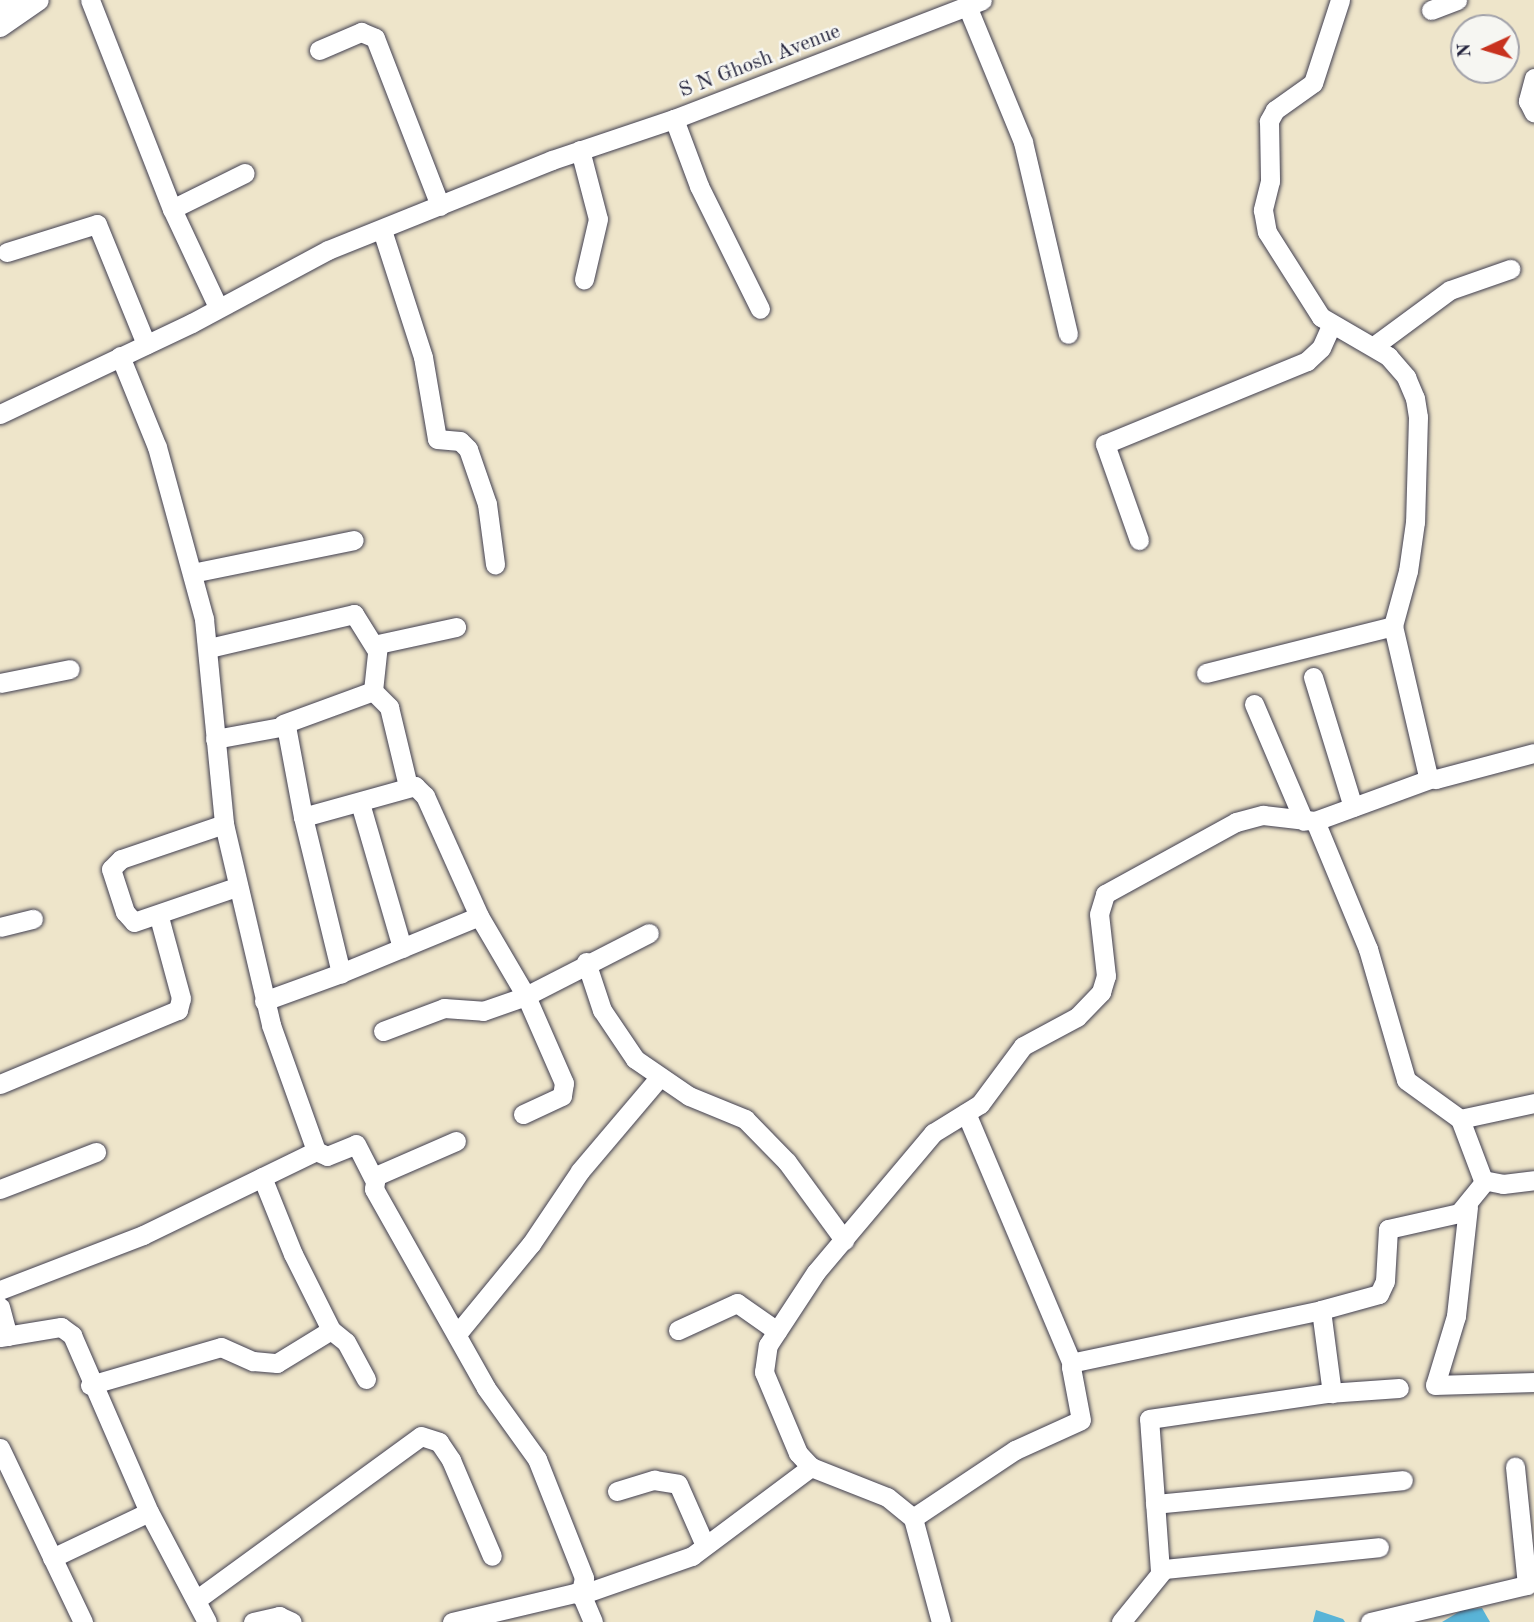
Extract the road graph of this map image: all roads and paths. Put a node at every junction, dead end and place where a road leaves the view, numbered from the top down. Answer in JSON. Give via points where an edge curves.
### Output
{"nodes":[{"id":1,"x":18,"y":0,"type":"edge"},
{"id":2,"x":39,"y":0,"type":"edge"},
{"id":3,"x":90,"y":0,"type":"edge"},
{"id":4,"x":1340,"y":0,"type":"edge"},
{"id":5,"x":1457,"y":0,"type":"edge"},
{"id":6,"x":975,"y":3,"type":"edge"},
{"id":7,"x":1431,"y":10,"type":"dead end"},
{"id":8,"x":0,"y":12,"type":"edge"},
{"id":9,"x":0,"y":27,"type":"edge"},
{"id":10,"x":319,"y":50,"type":"dead end"},
{"id":11,"x":1534,"y":78,"type":"edge"},
{"id":12,"x":1534,"y":113,"type":"edge"},
{"id":13,"x":674,"y":120,"type":"junction"},
{"id":14,"x":580,"y":150,"type":"junction"},
{"id":15,"x":245,"y":173,"type":"dead end"},
{"id":16,"x":440,"y":206,"type":"junction"},
{"id":17,"x":172,"y":209,"type":"junction"},
{"id":18,"x":382,"y":230,"type":"junction"},
{"id":19,"x":6,"y":252,"type":"dead end"},
{"id":20,"x":1510,"y":269,"type":"dead end"},
{"id":21,"x":584,"y":279,"type":"dead end"},
{"id":22,"x":218,"y":307,"type":"junction"},
{"id":23,"x":760,"y":309,"type":"dead end"},
{"id":24,"x":1331,"y":326,"type":"junction"},
{"id":25,"x":1068,"y":334,"type":"dead end"},
{"id":26,"x":146,"y":344,"type":"junction"},
{"id":27,"x":1374,"y":346,"type":"junction"},
{"id":28,"x":120,"y":356,"type":"junction"},
{"id":29,"x":0,"y":414,"type":"edge"},
{"id":30,"x":354,"y":540,"type":"dead end"},
{"id":31,"x":1139,"y":540,"type":"dead end"},
{"id":32,"x":495,"y":564,"type":"dead end"},
{"id":33,"x":192,"y":573,"type":"junction"},
{"id":34,"x":1393,"y":626,"type":"junction"},
{"id":35,"x":456,"y":627,"type":"dead end"},
{"id":36,"x":209,"y":648,"type":"junction"},
{"id":37,"x":374,"y":648,"type":"junction"},
{"id":38,"x":70,"y":669,"type":"dead end"},
{"id":39,"x":1206,"y":673,"type":"dead end"},
{"id":40,"x":1313,"y":677,"type":"dead end"},
{"id":41,"x":0,"y":682,"type":"edge"},
{"id":42,"x":373,"y":691,"type":"junction"},
{"id":43,"x":1254,"y":704,"type":"dead end"},
{"id":44,"x":284,"y":724,"type":"junction"},
{"id":45,"x":215,"y":739,"type":"junction"},
{"id":46,"x":1534,"y":753,"type":"edge"},
{"id":47,"x":1430,"y":779,"type":"junction"},
{"id":48,"x":408,"y":786,"type":"junction"},
{"id":49,"x":360,"y":803,"type":"junction"},
{"id":50,"x":1353,"y":807,"type":"junction"},
{"id":51,"x":303,"y":817,"type":"junction"},
{"id":52,"x":1309,"y":821,"type":"junction"},
{"id":53,"x":224,"y":824,"type":"junction"},
{"id":54,"x":236,"y":887,"type":"junction"},
{"id":55,"x":479,"y":916,"type":"junction"},
{"id":56,"x":159,"y":917,"type":"junction"},
{"id":57,"x":33,"y":919,"type":"dead end"},
{"id":58,"x":0,"y":927,"type":"edge"},
{"id":59,"x":649,"y":933,"type":"dead end"},
{"id":60,"x":402,"y":947,"type":"junction"},
{"id":61,"x":586,"y":962,"type":"junction"},
{"id":62,"x":341,"y":973,"type":"junction"},
{"id":63,"x":526,"y":996,"type":"junction"},
{"id":64,"x":264,"y":1001,"type":"junction"},
{"id":65,"x":383,"y":1031,"type":"dead end"},
{"id":66,"x":659,"y":1078,"type":"junction"},
{"id":67,"x":0,"y":1084,"type":"edge"},
{"id":68,"x":1534,"y":1103,"type":"edge"},
{"id":69,"x":966,"y":1113,"type":"junction"},
{"id":70,"x":523,"y":1114,"type":"dead end"},
{"id":71,"x":1460,"y":1119,"type":"junction"},
{"id":72,"x":456,"y":1140,"type":"dead end"},
{"id":73,"x":316,"y":1151,"type":"junction"},
{"id":74,"x":96,"y":1152,"type":"dead end"},
{"id":75,"x":262,"y":1177,"type":"junction"},
{"id":76,"x":373,"y":1178,"type":"junction"},
{"id":77,"x":1534,"y":1180,"type":"edge"},
{"id":78,"x":1485,"y":1181,"type":"junction"},
{"id":79,"x":0,"y":1189,"type":"edge"},
{"id":80,"x":1468,"y":1207,"type":"junction"},
{"id":81,"x":844,"y":1240,"type":"junction"},
{"id":82,"x":0,"y":1290,"type":"edge"},
{"id":83,"x":0,"y":1307,"type":"edge"},
{"id":84,"x":1321,"y":1310,"type":"junction"},
{"id":85,"x":331,"y":1330,"type":"junction"},
{"id":86,"x":678,"y":1330,"type":"dead end"},
{"id":87,"x":777,"y":1331,"type":"junction"},
{"id":88,"x":457,"y":1334,"type":"junction"},
{"id":89,"x":4,"y":1337,"type":"edge"},
{"id":90,"x":1072,"y":1364,"type":"junction"},
{"id":91,"x":366,"y":1379,"type":"dead end"},
{"id":92,"x":1534,"y":1382,"type":"edge"},
{"id":93,"x":90,"y":1385,"type":"junction"},
{"id":94,"x":1399,"y":1388,"type":"dead end"},
{"id":95,"x":1332,"y":1393,"type":"junction"},
{"id":96,"x":0,"y":1448,"type":"edge"},
{"id":97,"x":811,"y":1467,"type":"junction"},
{"id":98,"x":1515,"y":1467,"type":"dead end"},
{"id":99,"x":1403,"y":1480,"type":"dead end"},
{"id":100,"x":617,"y":1491,"type":"dead end"},
{"id":101,"x":1155,"y":1504,"type":"junction"},
{"id":102,"x":149,"y":1512,"type":"junction"},
{"id":103,"x":913,"y":1518,"type":"junction"},
{"id":104,"x":704,"y":1543,"type":"junction"},
{"id":105,"x":1379,"y":1547,"type":"dead end"},
{"id":106,"x":492,"y":1556,"type":"dead end"},
{"id":107,"x":52,"y":1558,"type":"junction"},
{"id":108,"x":1160,"y":1571,"type":"junction"},
{"id":109,"x":580,"y":1594,"type":"junction"},
{"id":110,"x":196,"y":1600,"type":"junction"},
{"id":111,"x":83,"y":1622,"type":"edge"},
{"id":112,"x":207,"y":1622,"type":"edge"},
{"id":113,"x":253,"y":1622,"type":"edge"},
{"id":114,"x":292,"y":1622,"type":"edge"},
{"id":115,"x":452,"y":1622,"type":"edge"},
{"id":116,"x":593,"y":1622,"type":"edge"},
{"id":117,"x":941,"y":1622,"type":"edge"},
{"id":118,"x":1121,"y":1622,"type":"edge"},
{"id":119,"x":1370,"y":1622,"type":"edge"}],
"edges":[{"from":1,"to":8,"type":"main road"},
{"from":2,"to":9,"type":"street"},
{"from":3,"to":17,"type":"street"},
{"from":4,"to":24,"type":"street","via":[[1313,83],[1271,113],[1270,181],[1263,210],[1273,244],[1311,306]]},
{"from":5,"to":7,"type":"street"},
{"from":6,"to":13,"type":"street","name":"S N Ghosh Avenue"},
{"from":6,"to":25,"type":"street","via":[[1023,142]]},
{"from":10,"to":16,"type":"street","via":[[362,32],[375,38]]},
{"from":11,"to":12,"type":"street","via":[[1528,101]]},
{"from":13,"to":14,"type":"street","name":"S N Ghosh Avenue"},
{"from":13,"to":23,"type":"street","via":[[699,186]]},
{"from":14,"to":16,"type":"street","name":"S N Ghosh Avenue"},
{"from":14,"to":21,"type":"street","via":[[598,219]]},
{"from":15,"to":17,"type":"street"},
{"from":16,"to":18,"type":"street","name":"S N Ghosh Avenue"},
{"from":17,"to":22,"type":"street"},
{"from":18,"to":22,"type":"street","name":"S N Ghosh Avenue","via":[[304,261]]},
{"from":18,"to":32,"type":"street","via":[[423,357],[437,440],[460,441],[468,449],[487,504]]},
{"from":19,"to":26,"type":"street","via":[[97,224]]},
{"from":20,"to":27,"type":"street","via":[[1450,290]]},
{"from":22,"to":26,"type":"street","name":"S N Ghosh Avenue"},
{"from":24,"to":27,"type":"street"},
{"from":24,"to":31,"type":"street","via":[[1321,348],[1307,361],[1105,444]]},
{"from":26,"to":28,"type":"street","name":"S N Ghosh Avenue"},
{"from":27,"to":34,"type":"street","via":[[1406,377],[1418,417],[1415,522]]},
{"from":28,"to":29,"type":"street","name":"S N Ghosh Avenue"},
{"from":28,"to":33,"type":"street","via":[[157,447]]},
{"from":30,"to":33,"type":"street"},
{"from":33,"to":36,"type":"street"},
{"from":34,"to":39,"type":"street"},
{"from":34,"to":47,"type":"street"},
{"from":35,"to":37,"type":"street","via":[[394,639]]},
{"from":36,"to":37,"type":"street","via":[[354,614]]},
{"from":36,"to":45,"type":"street"},
{"from":37,"to":42,"type":"street","via":[[377,684]]},
{"from":38,"to":41,"type":"street"},
{"from":40,"to":50,"type":"street"},
{"from":42,"to":44,"type":"street"},
{"from":42,"to":48,"type":"street","via":[[389,707]]},
{"from":43,"to":52,"type":"street"},
{"from":44,"to":45,"type":"street"},
{"from":44,"to":51,"type":"street"},
{"from":45,"to":53,"type":"street"},
{"from":46,"to":47,"type":"street"},
{"from":47,"to":50,"type":"street"},
{"from":48,"to":49,"type":"street"},
{"from":48,"to":55,"type":"street","via":[[420,788],[425,796]]},
{"from":49,"to":51,"type":"street"},
{"from":49,"to":60,"type":"street"},
{"from":50,"to":52,"type":"street"},
{"from":51,"to":62,"type":"street"},
{"from":52,"to":69,"type":"street","via":[[1263,815],[1236,822],[1105,894],[1099,914],[1106,976],[1101,992],[1077,1017],[1023,1046],[984,1100]]},
{"from":52,"to":71,"type":"street","via":[[1383,993],[1403,1074],[1412,1087]]},
{"from":53,"to":54,"type":"street"},
{"from":53,"to":56,"type":"street","via":[[113,863],[116,890],[129,919],[139,923]]},
{"from":54,"to":56,"type":"street"},
{"from":54,"to":64,"type":"street"},
{"from":55,"to":60,"type":"street"},
{"from":55,"to":63,"type":"street"},
{"from":56,"to":67,"type":"street","via":[[181,998],[178,1010]]},
{"from":57,"to":58,"type":"street"},
{"from":59,"to":61,"type":"street"},
{"from":60,"to":62,"type":"street"},
{"from":61,"to":63,"type":"street"},
{"from":61,"to":66,"type":"street","via":[[592,987],[617,1036],[635,1059]]},
{"from":62,"to":64,"type":"street"},
{"from":63,"to":65,"type":"street","via":[[483,1011],[444,1008]]},
{"from":63,"to":70,"type":"street","via":[[564,1088],[562,1096]]},
{"from":64,"to":73,"type":"street"},
{"from":66,"to":81,"type":"street","via":[[745,1119]]},
{"from":66,"to":88,"type":"street","via":[[580,1171],[531,1244]]},
{"from":68,"to":71,"type":"street"},
{"from":69,"to":81,"type":"street","via":[[933,1133]]},
{"from":69,"to":90,"type":"street"},
{"from":71,"to":78,"type":"street","via":[[1475,1168]]},
{"from":72,"to":76,"type":"street"},
{"from":73,"to":75,"type":"street"},
{"from":73,"to":76,"type":"street","via":[[327,1156],[356,1144]]},
{"from":74,"to":79,"type":"street"},
{"from":75,"to":82,"type":"street","via":[[143,1235]]},
{"from":75,"to":85,"type":"street"},
{"from":76,"to":88,"type":"street","via":[[374,1189]]},
{"from":77,"to":78,"type":"street"},
{"from":78,"to":80,"type":"street"},
{"from":80,"to":84,"type":"street","via":[[1388,1229],[1381,1292]]},
{"from":80,"to":92,"type":"street","via":[[1456,1316],[1435,1385]]},
{"from":81,"to":87,"type":"street"},
{"from":83,"to":89,"type":"street"},
{"from":84,"to":90,"type":"street"},
{"from":84,"to":95,"type":"street"},
{"from":85,"to":91,"type":"street","via":[[346,1342]]},
{"from":85,"to":93,"type":"street","via":[[278,1363],[253,1361],[220,1347]]},
{"from":86,"to":87,"type":"street","via":[[737,1303]]},
{"from":87,"to":97,"type":"street","via":[[764,1355],[764,1372],[784,1427]]},
{"from":88,"to":109,"type":"street","via":[[507,1422],[542,1470],[584,1578]]},
{"from":89,"to":93,"type":"street","via":[[61,1327],[68,1330]]},
{"from":90,"to":103,"type":"street","via":[[1081,1420],[1015,1450]]},
{"from":93,"to":102,"type":"street"},
{"from":94,"to":95,"type":"street"},
{"from":95,"to":101,"type":"street","via":[[1153,1417],[1147,1433]]},
{"from":96,"to":107,"type":"street"},
{"from":97,"to":103,"type":"street","via":[[887,1497]]},
{"from":97,"to":104,"type":"street","via":[[761,1509]]},
{"from":98,"to":119,"type":"street","via":[[1525,1587]]},
{"from":99,"to":101,"type":"street"},
{"from":100,"to":104,"type":"street","via":[[654,1480],[678,1484]]},
{"from":101,"to":108,"type":"street"},
{"from":102,"to":107,"type":"street"},
{"from":102,"to":110,"type":"street"},
{"from":103,"to":117,"type":"street"},
{"from":104,"to":109,"type":"street","via":[[692,1556]]},
{"from":105,"to":108,"type":"street"},
{"from":106,"to":110,"type":"street","via":[[452,1460],[439,1442],[421,1436]]},
{"from":107,"to":111,"type":"street"},
{"from":108,"to":118,"type":"street"},
{"from":109,"to":115,"type":"street","via":[[536,1600]]},
{"from":109,"to":116,"type":"street"},
{"from":110,"to":112,"type":"street"},
{"from":113,"to":114,"type":"street","via":[[279,1616]]}]}
